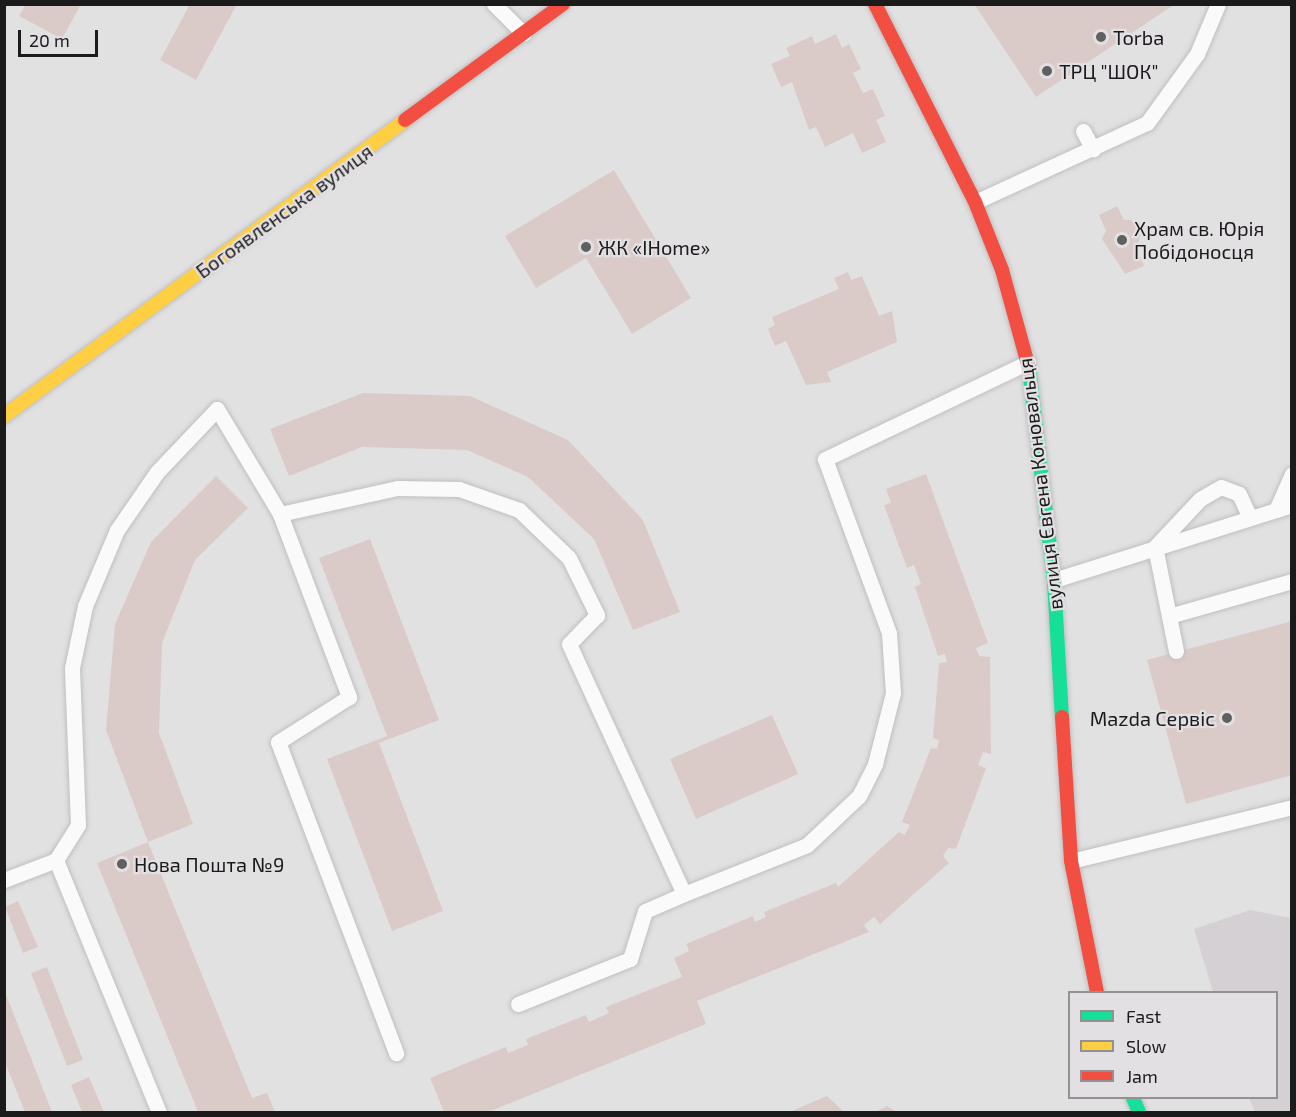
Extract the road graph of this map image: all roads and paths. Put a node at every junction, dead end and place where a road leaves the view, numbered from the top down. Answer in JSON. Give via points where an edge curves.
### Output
{"nodes":[{"id":1,"x":494,"y":4,"type":"edge"},
{"id":2,"x":562,"y":4,"type":"edge"},
{"id":3,"x":875,"y":4,"type":"edge"},
{"id":4,"x":1218,"y":4,"type":"edge"},
{"id":5,"x":524,"y":34,"type":"junction"},
{"id":6,"x":1083,"y":131,"type":"dead end"},
{"id":7,"x":1093,"y":149,"type":"junction"},
{"id":8,"x":975,"y":202,"type":"junction"},
{"id":9,"x":1028,"y":362,"type":"junction"},
{"id":10,"x":6,"y":413,"type":"edge"},
{"id":11,"x":1292,"y":474,"type":"edge"},
{"id":12,"x":1292,"y":505,"type":"edge"},
{"id":13,"x":1276,"y":510,"type":"junction"},
{"id":14,"x":280,"y":514,"type":"junction"},
{"id":15,"x":1250,"y":518,"type":"junction"},
{"id":16,"x":1155,"y":547,"type":"junction"},
{"id":17,"x":1054,"y":580,"type":"junction"},
{"id":18,"x":1292,"y":581,"type":"edge"},
{"id":19,"x":1169,"y":616,"type":"junction"},
{"id":20,"x":1176,"y":651,"type":"dead end"},
{"id":21,"x":1292,"y":807,"type":"edge"},
{"id":22,"x":56,"y":860,"type":"junction"},
{"id":23,"x":1071,"y":861,"type":"junction"},
{"id":24,"x":4,"y":880,"type":"edge"},
{"id":25,"x":684,"y":894,"type":"junction"},
{"id":26,"x":1097,"y":991,"type":"edge"},
{"id":27,"x":518,"y":1004,"type":"dead end"},
{"id":28,"x":396,"y":1053,"type":"dead end"},
{"id":29,"x":1133,"y":1099,"type":"edge"},
{"id":30,"x":159,"y":1113,"type":"edge"},
{"id":31,"x":1139,"y":1113,"type":"edge"}],
"edges":[{"from":1,"to":5,"type":"lane"},
{"from":2,"to":5,"type":"street","name":"Богоявленська вулиця"},
{"from":3,"to":8,"type":"street","name":"вулиця Євгена Коновальця"},
{"from":4,"to":7,"type":"lane","via":[[1197,54],[1167,101],[1147,123]]},
{"from":5,"to":10,"type":"street","name":"Богоявленська вулиця"},
{"from":6,"to":7,"type":"lane"},
{"from":7,"to":8,"type":"lane"},
{"from":8,"to":9,"type":"street","name":"вулиця Євгена Коновальця","via":[[1002,270]]},
{"from":9,"to":17,"type":"street","name":"вулиця Євгена Коновальця"},
{"from":9,"to":25,"type":"lane","via":[[825,459],[889,633],[893,693],[875,764],[859,796],[807,845]]},
{"from":11,"to":13,"type":"lane"},
{"from":12,"to":13,"type":"lane"},
{"from":13,"to":15,"type":"lane"},
{"from":14,"to":22,"type":"lane","via":[[217,410],[157,472],[117,530],[85,606],[72,668],[78,825]]},
{"from":14,"to":25,"type":"lane","via":[[397,488],[459,489],[519,510],[569,558],[597,615],[569,644]]},
{"from":14,"to":28,"type":"lane","via":[[349,697],[278,742]]},
{"from":15,"to":16,"type":"lane"},
{"from":15,"to":16,"type":"lane","via":[[1239,494],[1221,488],[1200,499]]},
{"from":16,"to":17,"type":"lane"},
{"from":16,"to":19,"type":"lane"},
{"from":17,"to":23,"type":"street","name":"вулиця Євгена Коновальця"},
{"from":18,"to":19,"type":"lane"},
{"from":19,"to":20,"type":"lane"},
{"from":21,"to":23,"type":"lane"},
{"from":22,"to":24,"type":"lane"},
{"from":22,"to":30,"type":"lane"},
{"from":23,"to":26,"type":"street","name":"вулиця Євгена Коновальця"},
{"from":25,"to":27,"type":"lane","via":[[645,911],[630,958]]},
{"from":29,"to":31,"type":"street"}]}
